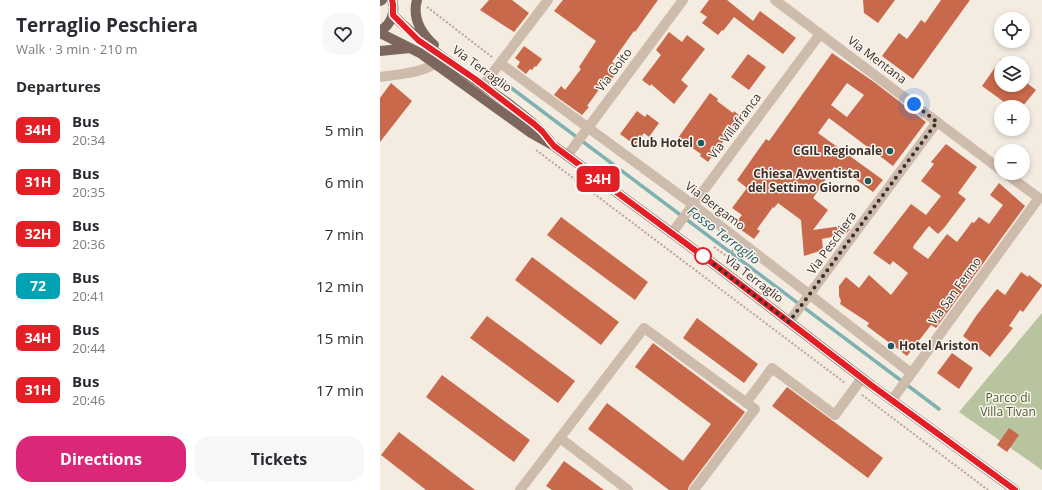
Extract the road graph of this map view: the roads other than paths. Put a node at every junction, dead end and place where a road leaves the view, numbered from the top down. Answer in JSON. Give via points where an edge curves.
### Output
{"nodes":[{"id":1,"x":392,"y":0,"type":"edge"},
{"id":2,"x":401,"y":0,"type":"edge"},
{"id":3,"x":548,"y":0,"type":"edge"},
{"id":4,"x":683,"y":0,"type":"edge"},
{"id":5,"x":775,"y":0,"type":"edge"},
{"id":6,"x":420,"y":2,"type":"edge"},
{"id":7,"x":393,"y":13,"type":"junction"},
{"id":8,"x":380,"y":32,"type":"edge"},
{"id":9,"x":820,"y":34,"type":"junction"},
{"id":10,"x":411,"y":48,"type":"junction"},
{"id":11,"x":380,"y":51,"type":"edge"},
{"id":12,"x":436,"y":63,"type":"junction"},
{"id":13,"x":500,"y":63,"type":"junction"},
{"id":14,"x":380,"y":77,"type":"edge"},
{"id":15,"x":478,"y":86,"type":"junction"},
{"id":16,"x":937,"y":122,"type":"junction"},
{"id":17,"x":585,"y":131,"type":"junction"},
{"id":18,"x":567,"y":156,"type":"junction"},
{"id":19,"x":994,"y":165,"type":"edge"},
{"id":20,"x":1015,"y":180,"type":"edge"},
{"id":21,"x":690,"y":208,"type":"junction"},
{"id":22,"x":672,"y":233,"type":"junction"},
{"id":23,"x":808,"y":298,"type":"junction"},
{"id":24,"x":789,"y":322,"type":"junction"},
{"id":25,"x":909,"y":376,"type":"junction"},
{"id":26,"x":862,"y":378,"type":"junction"},
{"id":27,"x":892,"y":400,"type":"junction"},
{"id":28,"x":746,"y":403,"type":"junction"},
{"id":29,"x":560,"y":438,"type":"junction"},
{"id":30,"x":520,"y":490,"type":"edge"},
{"id":31,"x":628,"y":490,"type":"edge"},
{"id":32,"x":694,"y":490,"type":"edge"},
{"id":33,"x":1015,"y":490,"type":"edge"}],
"edges":[{"from":1,"to":7,"type":"main road"},
{"from":2,"to":7,"type":"main road"},
{"from":3,"to":13,"type":"street"},
{"from":4,"to":17,"type":"street","name":"Via Goito"},
{"from":5,"to":9,"type":"street","name":"Via Mentana"},
{"from":6,"to":15,"type":"main road","via":[[415,7],[415,14],[422,33],[466,69]]},
{"from":7,"to":8,"type":"main road","via":[[388,25]]},
{"from":7,"to":15,"type":"main road","name":"Via Terraglio","via":[[418,40]]},
{"from":8,"to":10,"type":"main road","name":"Via Terraglio"},
{"from":9,"to":16,"type":"street","name":"Via Mentana"},
{"from":9,"to":21,"type":"street","name":"Via Villafranca"},
{"from":10,"to":11,"type":"main road"},
{"from":10,"to":12,"type":"main road","name":"Via Terraglio"},
{"from":12,"to":14,"type":"street","via":[[418,71]]},
{"from":12,"to":15,"type":"main road","name":"Via Terraglio"},
{"from":13,"to":15,"type":"street"},
{"from":13,"to":17,"type":"street","name":"Via Bergamo"},
{"from":15,"to":18,"type":"main road","name":"Via Terraglio","via":[[538,127],[554,146]]},
{"from":16,"to":19,"type":"street","name":"Via Mentana"},
{"from":16,"to":23,"type":"street","name":"Via Peschiera"},
{"from":17,"to":18,"type":"street","name":"Via Goito"},
{"from":17,"to":21,"type":"street","name":"Via Bergamo"},
{"from":18,"to":22,"type":"main road","name":"Via Terraglio"},
{"from":20,"to":25,"type":"street","name":"Via San Fermo","via":[[1039,198]]},
{"from":21,"to":22,"type":"street","name":"Via Villafranca"},
{"from":21,"to":23,"type":"street","name":"Via Bergamo"},
{"from":22,"to":24,"type":"main road","name":"Via Terraglio"},
{"from":23,"to":24,"type":"street","name":"Via Peschiera"},
{"from":23,"to":25,"type":"street","name":"Via Bergamo"},
{"from":24,"to":26,"type":"main road","name":"Via Terraglio"},
{"from":25,"to":27,"type":"street","name":"Via San Fermo"},
{"from":26,"to":27,"type":"main road","name":"Via Terraglio"},
{"from":26,"to":28,"type":"street","via":[[835,415],[772,368]]},
{"from":27,"to":33,"type":"main road","name":"Via Terraglio"},
{"from":28,"to":29,"type":"street","via":[[644,328]]},
{"from":28,"to":32,"type":"street","via":[[754,409]]},
{"from":29,"to":30,"type":"street"},
{"from":29,"to":31,"type":"street"}]}
